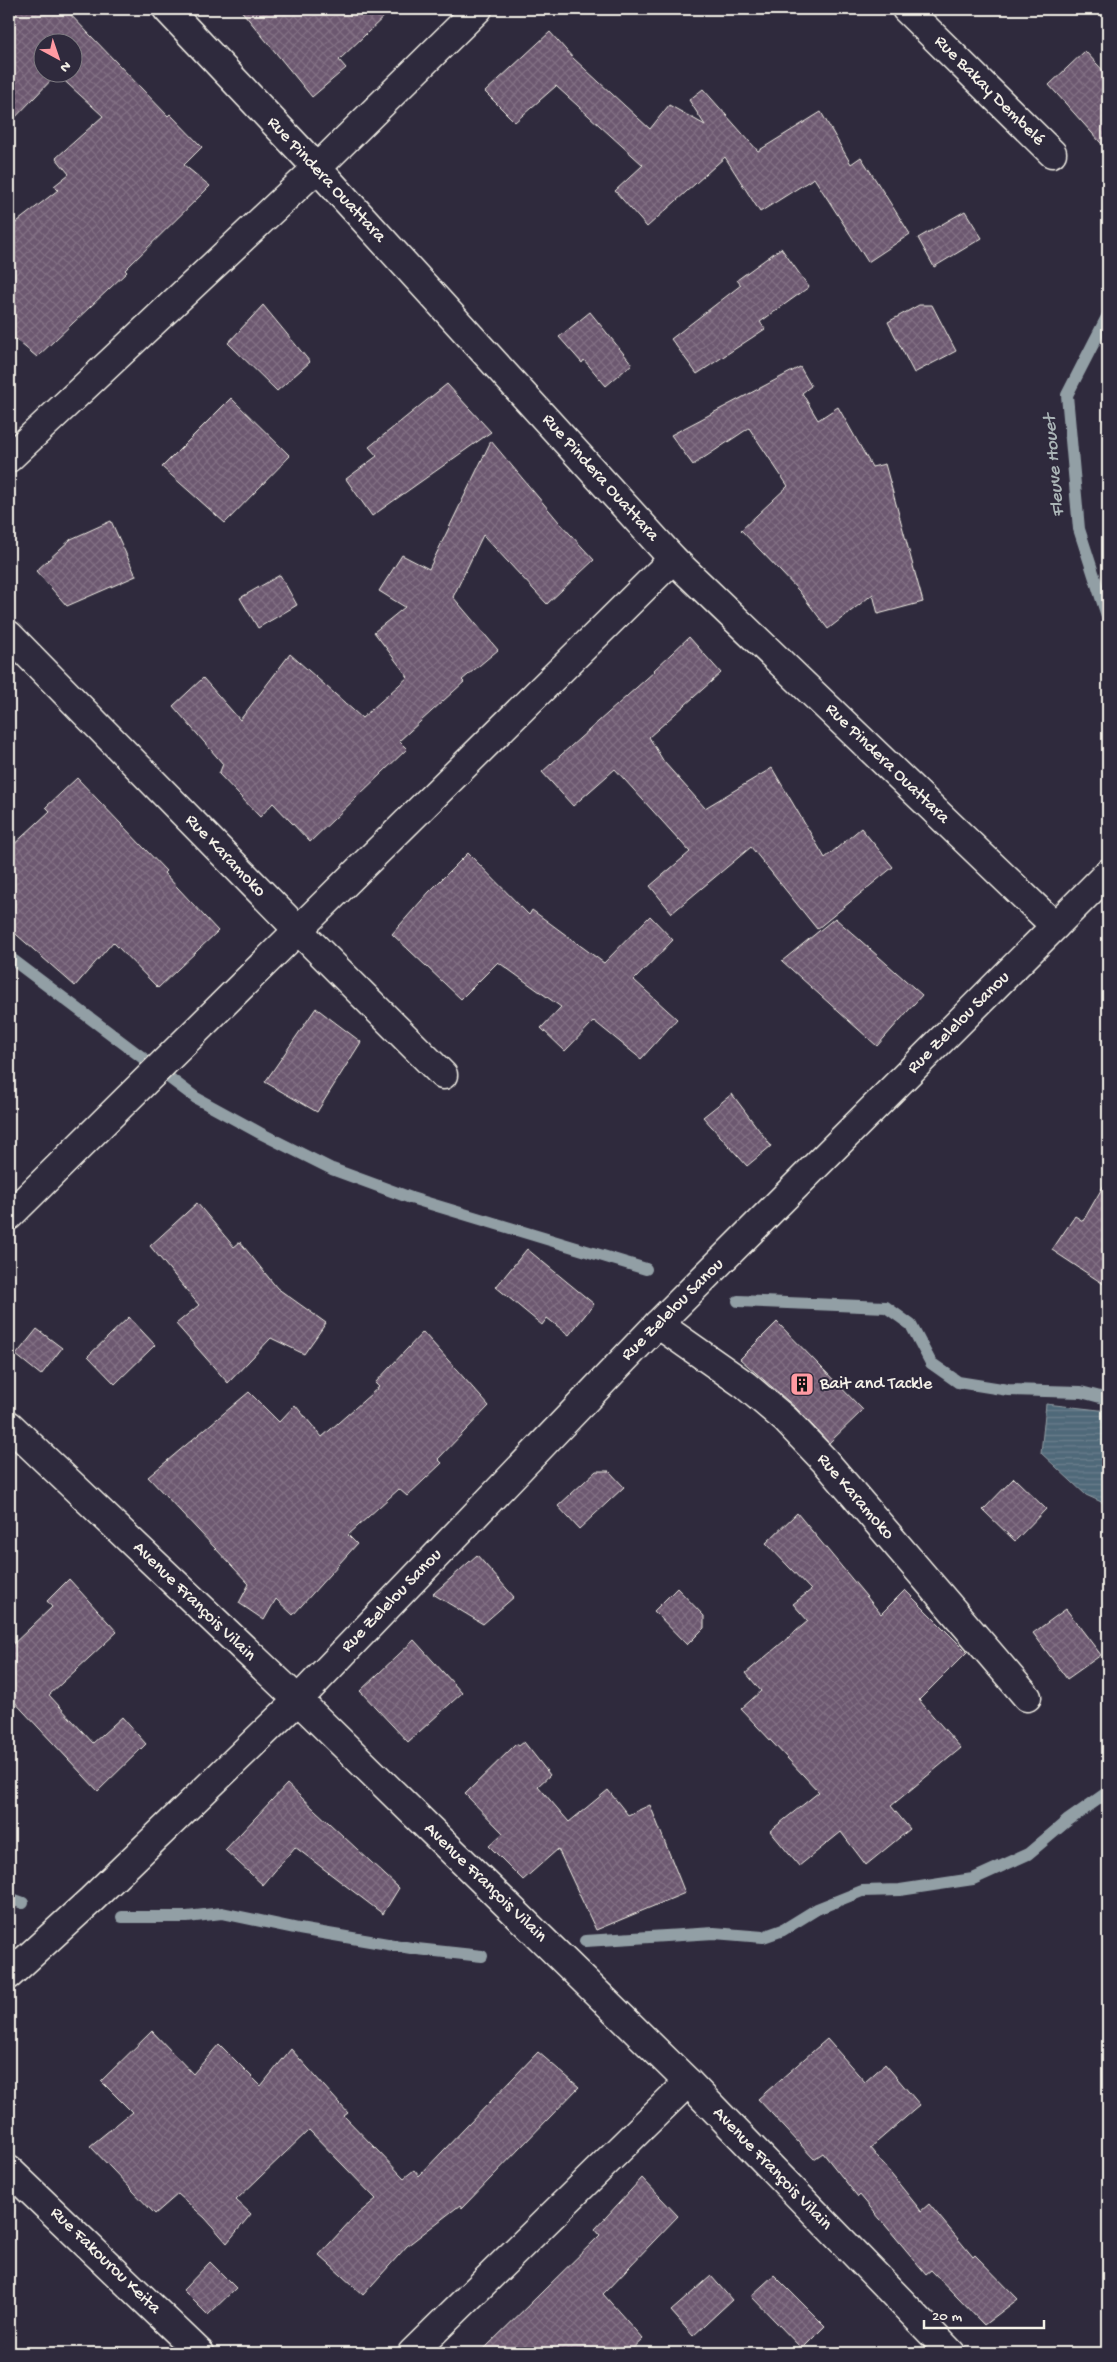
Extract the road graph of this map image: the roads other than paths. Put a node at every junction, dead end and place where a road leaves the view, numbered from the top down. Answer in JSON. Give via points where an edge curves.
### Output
{"nodes":[{"id":1,"x":167,"y":9,"type":"edge"},
{"id":2,"x":478,"y":9,"type":"edge"},
{"id":3,"x":906,"y":9,"type":"edge"},
{"id":4,"x":1052,"y":153,"type":"dead end"},
{"id":5,"x":317,"y":168,"type":"junction"},
{"id":6,"x":9,"y":458,"type":"edge"},
{"id":7,"x":673,"y":558,"type":"junction"},
{"id":8,"x":9,"y":635,"type":"edge"},
{"id":9,"x":1108,"y":873,"type":"edge"},
{"id":10,"x":1097,"y":897,"type":"edge"},
{"id":11,"x":1055,"y":926,"type":"junction"},
{"id":12,"x":298,"y":930,"type":"junction"},
{"id":13,"x":443,"y":1075,"type":"dead end"},
{"id":14,"x":9,"y":1216,"type":"edge"},
{"id":15,"x":658,"y":1324,"type":"junction"},
{"id":16,"x":9,"y":1425,"type":"edge"},
{"id":17,"x":1027,"y":1697,"type":"dead end"},
{"id":18,"x":298,"y":1700,"type":"junction"},
{"id":19,"x":9,"y":1974,"type":"edge"},
{"id":20,"x":688,"y":2082,"type":"junction"},
{"id":21,"x":9,"y":2170,"type":"edge"},
{"id":22,"x":200,"y":2353,"type":"edge"},
{"id":23,"x":412,"y":2353,"type":"edge"},
{"id":24,"x":951,"y":2353,"type":"edge"}],
"edges":[{"from":1,"to":5,"type":"street","name":"Rue Pindera Ouattara"},
{"from":2,"to":5,"type":"street"},
{"from":3,"to":4,"type":"street","name":"Rue Bakay Dembelé"},
{"from":5,"to":6,"type":"street"},
{"from":5,"to":7,"type":"street","name":"Rue Pindera Ouattara"},
{"from":7,"to":11,"type":"street","name":"Rue Pindera Ouattara"},
{"from":7,"to":12,"type":"street"},
{"from":8,"to":12,"type":"street","name":"Rue Karamoko"},
{"from":9,"to":10,"type":"street"},
{"from":10,"to":11,"type":"street","name":"Rue Zelelou Sanou"},
{"from":11,"to":15,"type":"street","name":"Rue Zelelou Sanou"},
{"from":12,"to":13,"type":"street","name":"Rue Karamoko"},
{"from":12,"to":14,"type":"street"},
{"from":15,"to":17,"type":"street","name":"Rue Karamoko","via":[[745,1385],[786,1420],[825,1461]]},
{"from":15,"to":18,"type":"street","name":"Rue Zelelou Sanou"},
{"from":16,"to":18,"type":"street","name":"Avenue François Vilain"},
{"from":18,"to":19,"type":"street","name":"Rue Zelelou Sanou","via":[[91,1900]]},
{"from":18,"to":20,"type":"street","name":"Avenue François Vilain"},
{"from":20,"to":23,"type":"street"},
{"from":20,"to":24,"type":"street","name":"Avenue François Vilain"},
{"from":21,"to":22,"type":"street","name":"Rue Fakourou Keita"}]}
